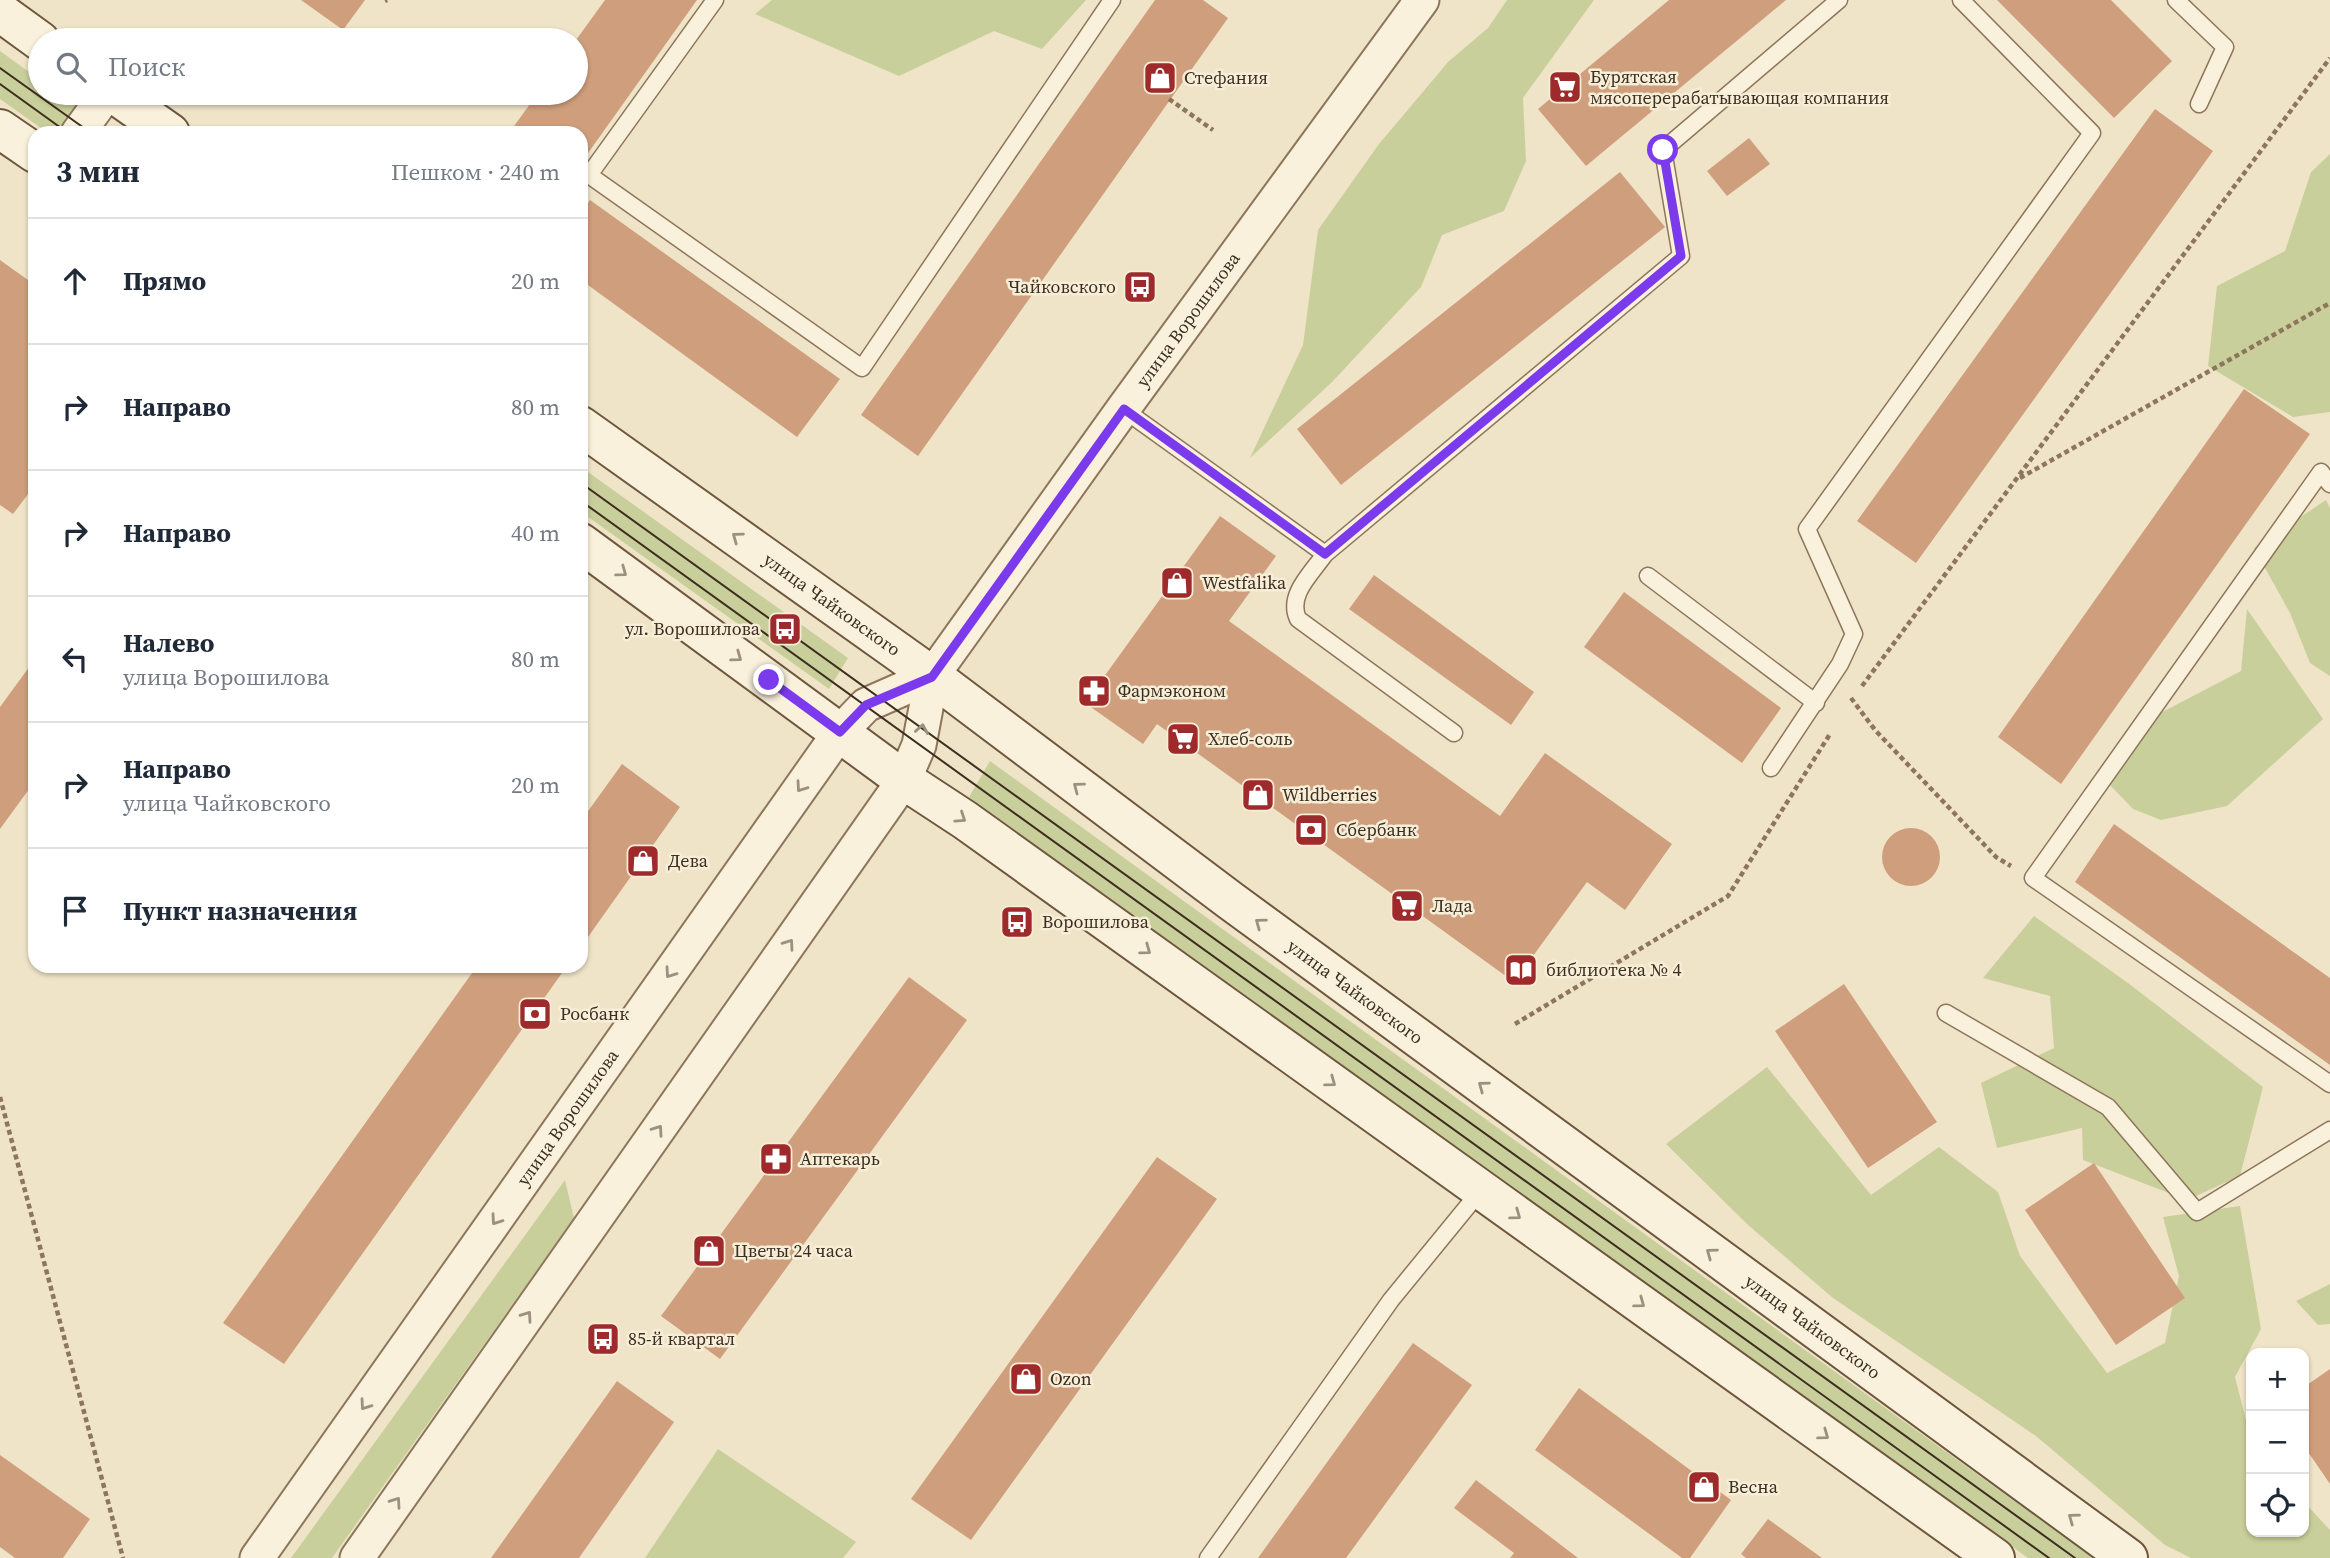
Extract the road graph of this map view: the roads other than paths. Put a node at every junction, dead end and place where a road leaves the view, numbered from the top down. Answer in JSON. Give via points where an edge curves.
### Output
{"nodes":[{"id":1,"x":715,"y":0,"type":"edge"},
{"id":2,"x":1112,"y":0,"type":"edge"},
{"id":3,"x":1422,"y":0,"type":"edge"},
{"id":4,"x":1839,"y":0,"type":"edge"},
{"id":5,"x":1961,"y":0,"type":"edge"},
{"id":6,"x":2176,"y":0,"type":"edge"},
{"id":7,"x":0,"y":12,"type":"edge"},
{"id":8,"x":28,"y":32,"type":"edge"},
{"id":9,"x":2199,"y":104,"type":"dead end"},
{"id":10,"x":98,"y":105,"type":"edge"},
{"id":11,"x":130,"y":105,"type":"edge"},
{"id":12,"x":83,"y":126,"type":"edge"},
{"id":13,"x":160,"y":126,"type":"edge"},
{"id":14,"x":0,"y":129,"type":"edge"},
{"id":15,"x":28,"y":148,"type":"edge"},
{"id":16,"x":1124,"y":409,"type":"junction"},
{"id":17,"x":588,"y":431,"type":"edge"},
{"id":18,"x":2330,"y":484,"type":"edge"},
{"id":19,"x":588,"y":548,"type":"edge"},
{"id":20,"x":1325,"y":554,"type":"junction"},
{"id":21,"x":1648,"y":576,"type":"dead end"},
{"id":22,"x":932,"y":677,"type":"junction"},
{"id":23,"x":1816,"y":702,"type":"junction"},
{"id":24,"x":840,"y":732,"type":"junction"},
{"id":25,"x":1454,"y":733,"type":"dead end"},
{"id":26,"x":1771,"y":768,"type":"dead end"},
{"id":27,"x":904,"y":780,"type":"junction"},
{"id":28,"x":1946,"y":1013,"type":"dead end"},
{"id":29,"x":2330,"y":1084,"type":"edge"},
{"id":30,"x":2330,"y":1130,"type":"edge"},
{"id":31,"x":1481,"y":1189,"type":"junction"},
{"id":32,"x":257,"y":1558,"type":"edge"},
{"id":33,"x":357,"y":1558,"type":"edge"},
{"id":34,"x":1208,"y":1558,"type":"edge"},
{"id":35,"x":1995,"y":1558,"type":"edge"},
{"id":36,"x":2128,"y":1558,"type":"edge"}],
"edges":[{"from":1,"to":2,"type":"lane","via":[[589,175],[862,368]]},
{"from":3,"to":16,"type":"street","name":"улица Ворошилова"},
{"from":4,"to":20,"type":"lane","via":[[1663,150],[1681,256]]},
{"from":5,"to":23,"type":"lane","via":[[2092,133],[1807,529],[1854,634]]},
{"from":6,"to":9,"type":"lane","via":[[2225,47]]},
{"from":7,"to":8,"type":"main road"},
{"from":10,"to":12,"type":"street"},
{"from":11,"to":13,"type":"main road"},
{"from":14,"to":15,"type":"main road"},
{"from":16,"to":20,"type":"lane"},
{"from":16,"to":22,"type":"street","name":"улица Ворошилова"},
{"from":22,"to":17,"type":"main road","name":"улица Чайковского","one_way":true},
{"from":18,"to":29,"type":"lane","via":[[2321,472],[2034,878]]},
{"from":19,"to":24,"type":"main road","one_way":true},
{"from":20,"to":25,"type":"lane","via":[[1296,595],[1293,605],[1298,620]]},
{"from":21,"to":23,"type":"lane"},
{"from":22,"to":24,"type":"street","name":"улица Ворошилова","via":[[866,705]]},
{"from":27,"to":22,"type":"street","name":"улица Ворошилова","one_way":true,"via":[[919,745]]},
{"from":36,"to":22,"type":"main road","name":"улица Чайковского","one_way":true},
{"from":23,"to":26,"type":"lane"},
{"from":24,"to":27,"type":"main road"},
{"from":24,"to":32,"type":"street","name":"улица Ворошилова","one_way":true},
{"from":27,"to":31,"type":"main road","one_way":true},
{"from":33,"to":27,"type":"street","name":"улица Ворошилова","one_way":true},
{"from":28,"to":30,"type":"lane","via":[[2109,1107],[2197,1212]]},
{"from":31,"to":34,"type":"lane","via":[[1391,1300]]},
{"from":31,"to":35,"type":"main road","one_way":true}]}
